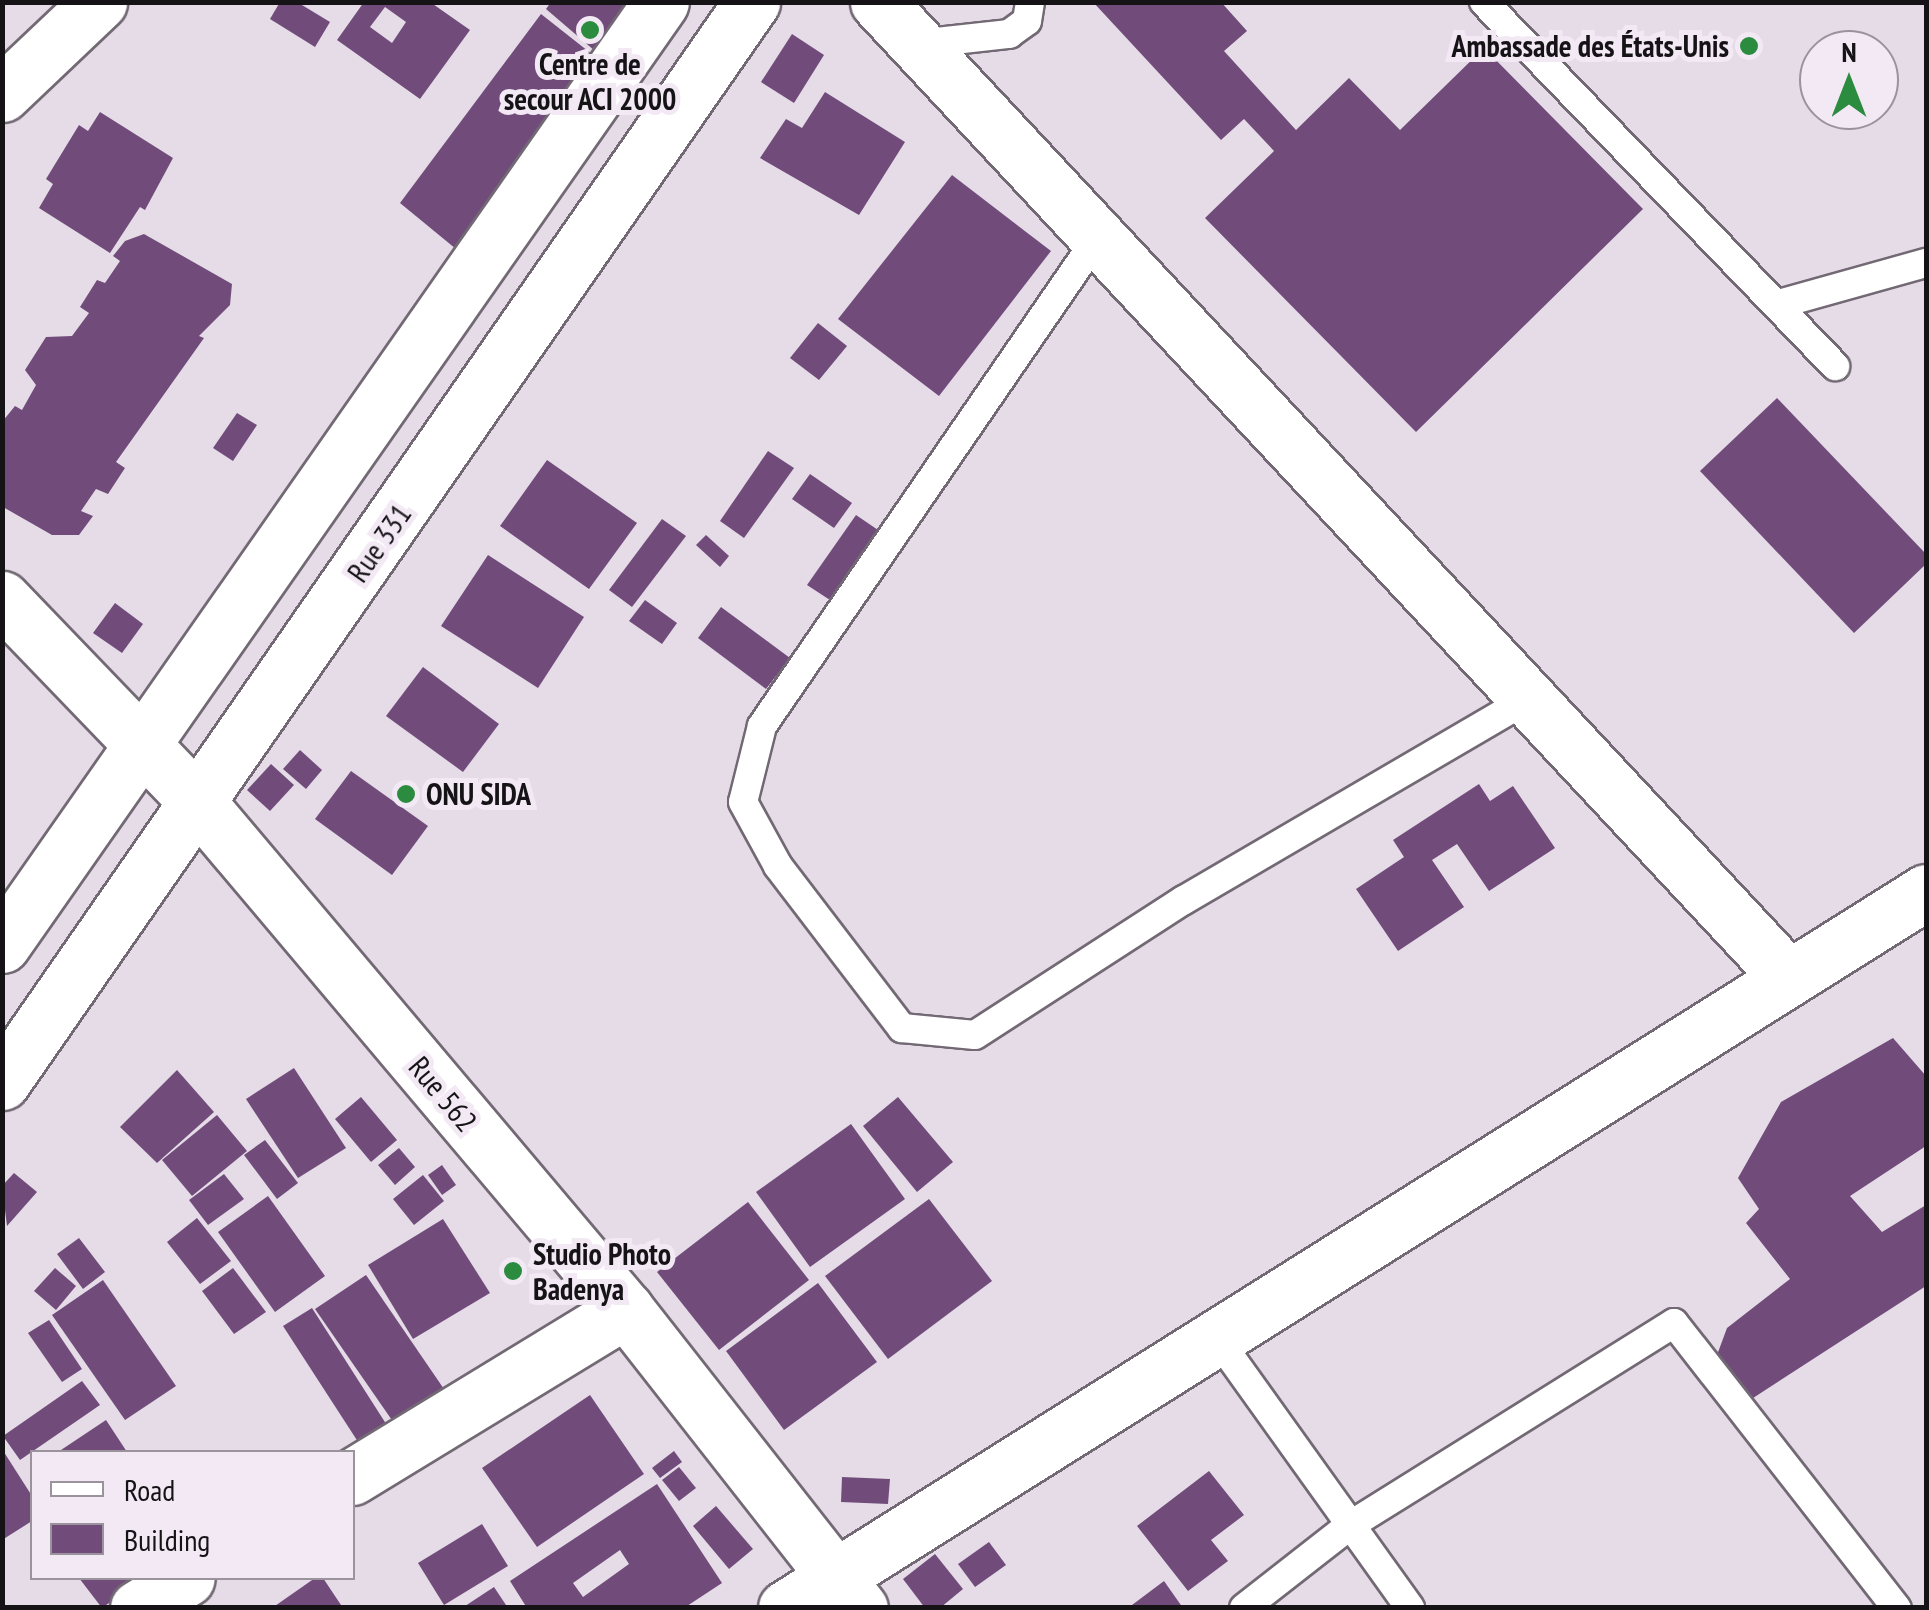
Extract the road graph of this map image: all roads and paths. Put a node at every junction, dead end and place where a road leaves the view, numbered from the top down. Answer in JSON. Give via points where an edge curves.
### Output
{"nodes":[{"id":1,"x":99,"y":2,"type":"edge"},
{"id":2,"x":661,"y":2,"type":"edge"},
{"id":3,"x":752,"y":2,"type":"edge"},
{"id":4,"x":878,"y":2,"type":"edge"},
{"id":5,"x":1030,"y":2,"type":"edge"},
{"id":6,"x":1484,"y":2,"type":"edge"},
{"id":7,"x":918,"y":44,"type":"junction"},
{"id":8,"x":2,"y":94,"type":"edge"},
{"id":9,"x":1100,"y":234,"type":"junction"},
{"id":10,"x":1926,"y":263,"type":"edge"},
{"id":11,"x":1779,"y":304,"type":"junction"},
{"id":12,"x":1835,"y":366,"type":"dead end"},
{"id":13,"x":2,"y":600,"type":"edge"},
{"id":14,"x":1530,"y":698,"type":"junction"},
{"id":15,"x":140,"y":745,"type":"junction"},
{"id":16,"x":199,"y":804,"type":"junction"},
{"id":17,"x":1926,"y":892,"type":"edge"},
{"id":18,"x":2,"y":945,"type":"edge"},
{"id":19,"x":1787,"y":976,"type":"junction"},
{"id":20,"x":2,"y":1082,"type":"edge"},
{"id":21,"x":626,"y":1310,"type":"junction"},
{"id":22,"x":1214,"y":1334,"type":"junction"},
{"id":23,"x":355,"y":1475,"type":"edge"},
{"id":24,"x":1349,"y":1526,"type":"junction"},
{"id":25,"x":184,"y":1580,"type":"edge"},
{"id":26,"x":849,"y":1592,"type":"edge"},
{"id":27,"x":138,"y":1608,"type":"edge"},
{"id":28,"x":786,"y":1608,"type":"edge"},
{"id":29,"x":1244,"y":1608,"type":"edge"},
{"id":30,"x":1410,"y":1608,"type":"edge"},
{"id":31,"x":1897,"y":1608,"type":"edge"}],
"edges":[{"from":1,"to":8,"type":"street"},
{"from":2,"to":15,"type":"street"},
{"from":3,"to":16,"type":"street","name":"Rue 331"},
{"from":4,"to":7,"type":"street"},
{"from":5,"to":7,"type":"lane","via":[[1027,21],[1009,34]]},
{"from":6,"to":11,"type":"lane"},
{"from":7,"to":9,"type":"street"},
{"from":9,"to":14,"type":"street"},
{"from":9,"to":14,"type":"lane","via":[[762,726],[757,745],[744,802],[778,866],[902,1028],[975,1034],[1184,900]]},
{"from":10,"to":11,"type":"lane"},
{"from":11,"to":12,"type":"lane"},
{"from":13,"to":15,"type":"street","name":"Rue 562"},
{"from":14,"to":19,"type":"street"},
{"from":15,"to":16,"type":"street","name":"Rue 562"},
{"from":15,"to":18,"type":"street"},
{"from":16,"to":20,"type":"street","name":"Rue 331"},
{"from":16,"to":21,"type":"street","name":"Rue 562"},
{"from":17,"to":19,"type":"street"},
{"from":19,"to":22,"type":"street"},
{"from":21,"to":23,"type":"street"},
{"from":21,"to":26,"type":"street","name":"Rue 562"},
{"from":22,"to":24,"type":"lane"},
{"from":22,"to":26,"type":"street"},
{"from":24,"to":29,"type":"lane"},
{"from":24,"to":30,"type":"lane"},
{"from":24,"to":31,"type":"lane","via":[[1674,1323]]},
{"from":25,"to":27,"type":"street"},
{"from":26,"to":28,"type":"street"}]}
